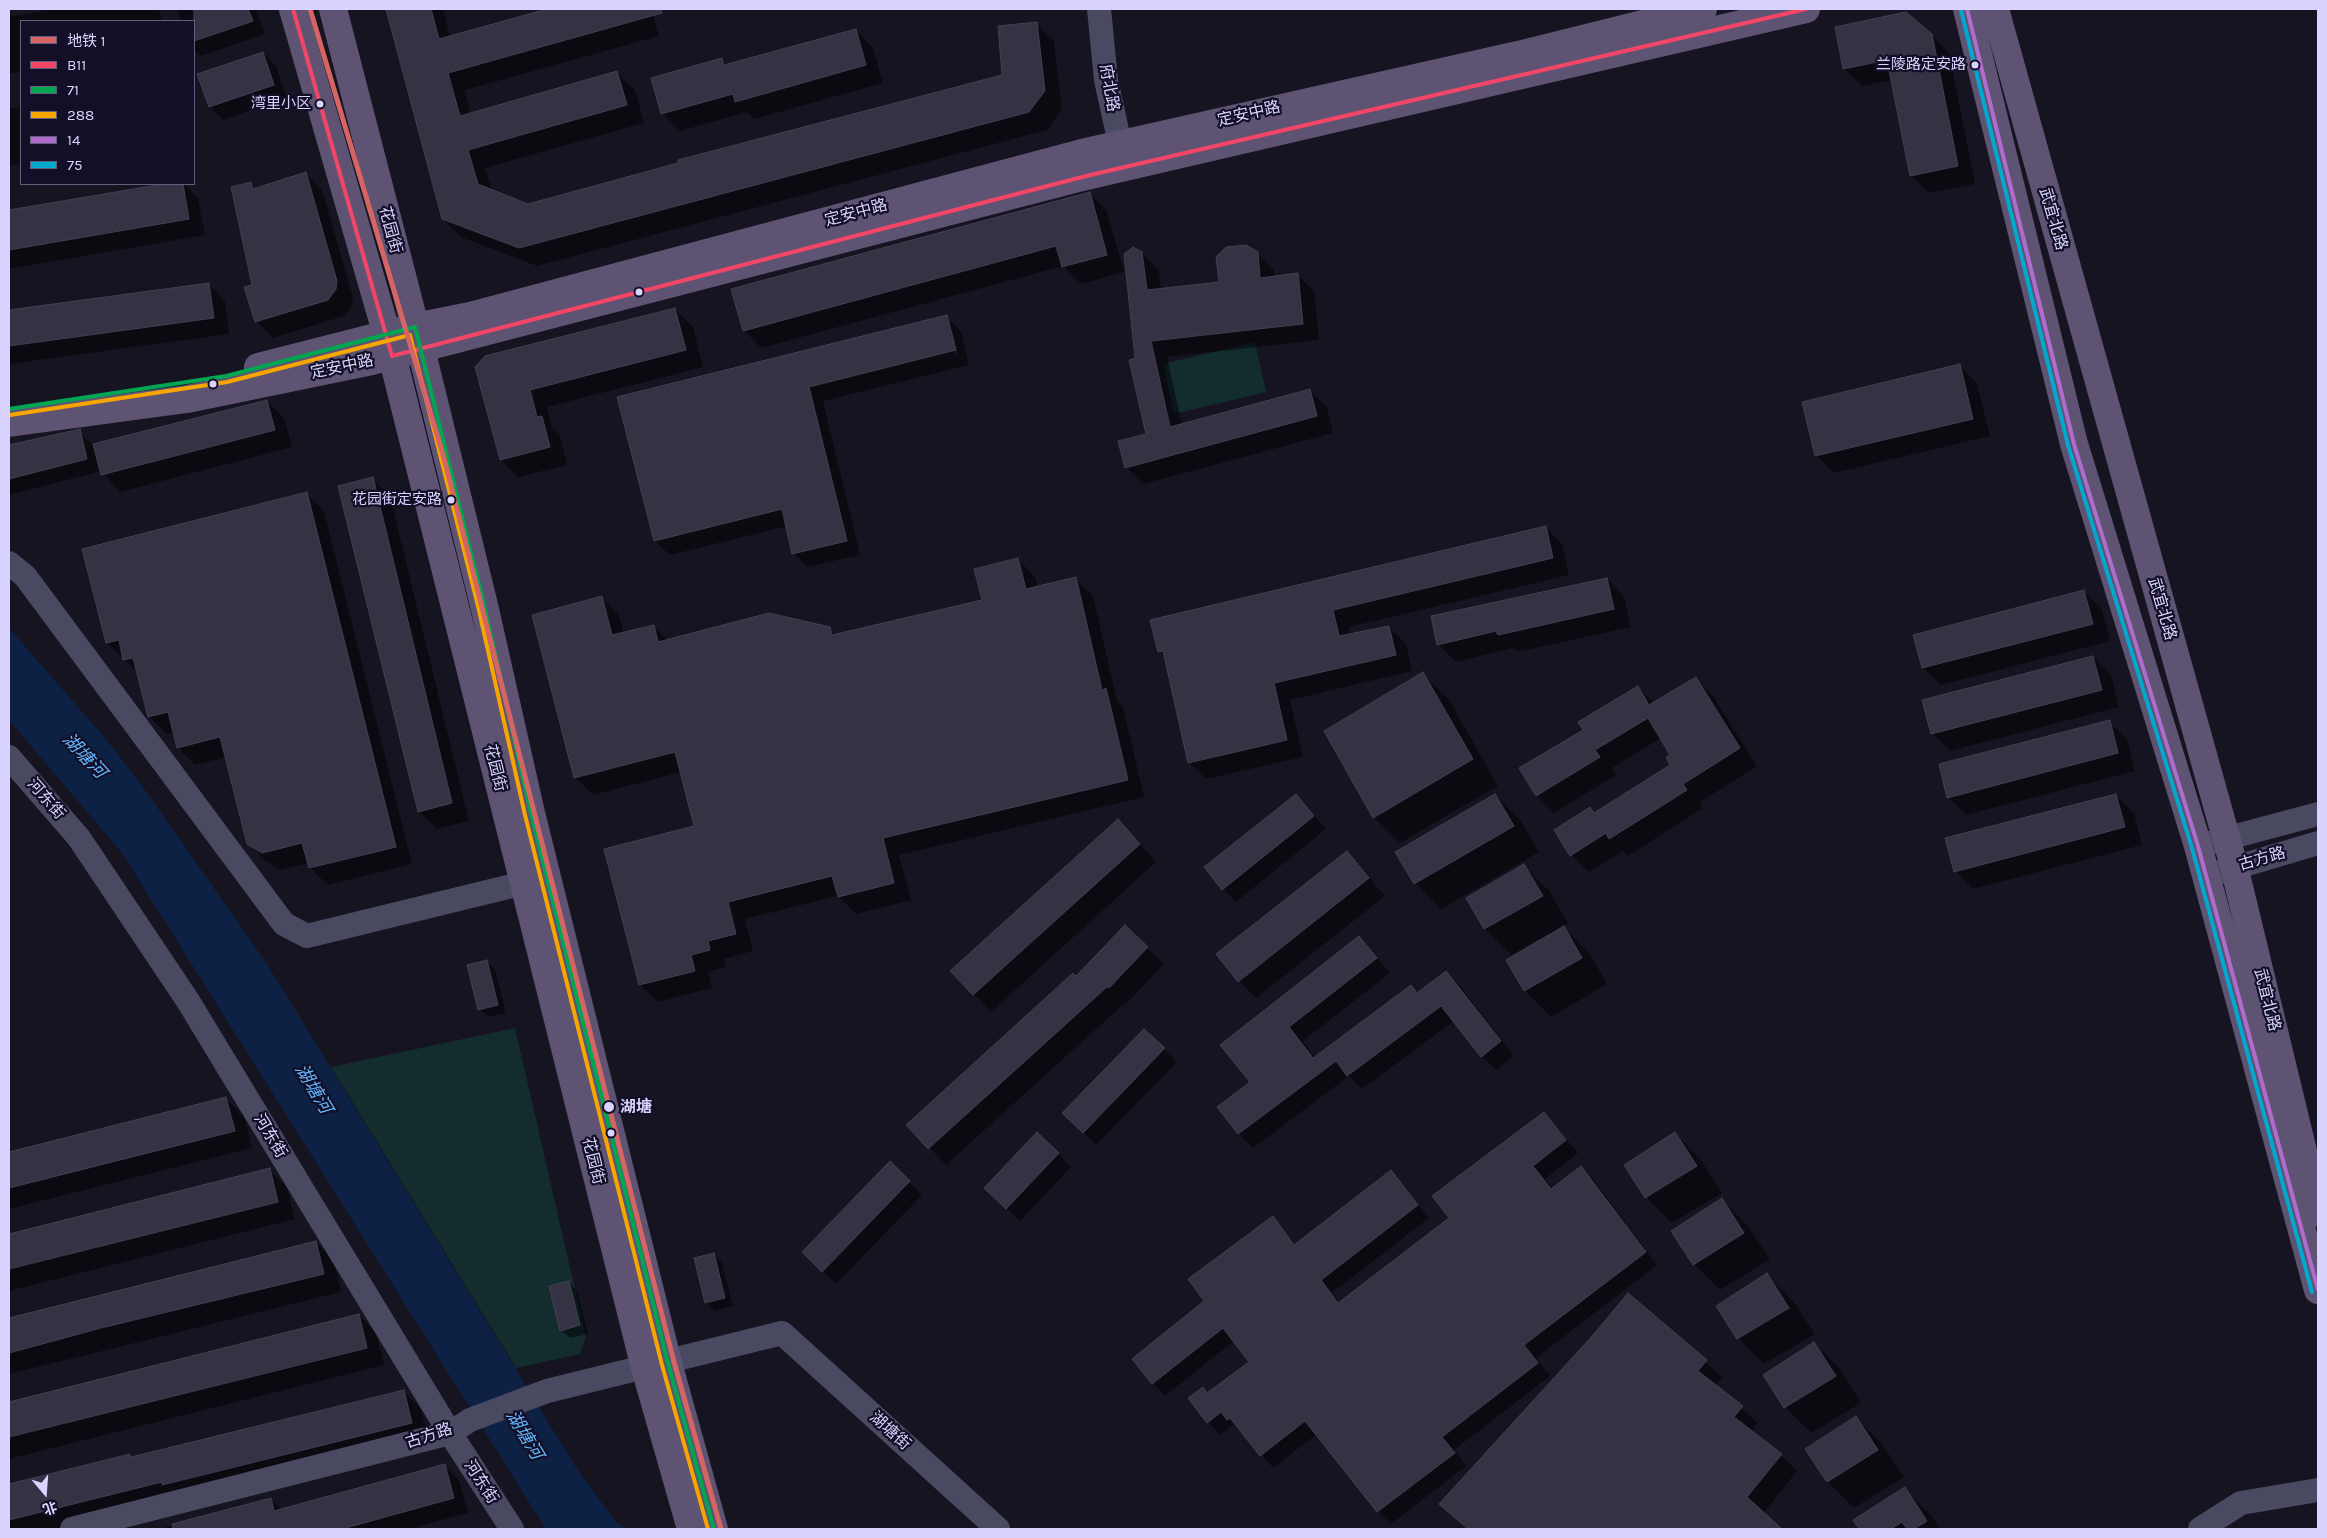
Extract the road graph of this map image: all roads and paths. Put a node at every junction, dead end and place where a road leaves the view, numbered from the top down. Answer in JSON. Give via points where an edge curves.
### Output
{"nodes":[{"id":1,"x":293,"y":9,"type":"edge"},
{"id":2,"x":333,"y":9,"type":"edge"},
{"id":3,"x":1099,"y":9,"type":"edge"},
{"id":4,"x":1703,"y":9,"type":"edge"},
{"id":5,"x":1806,"y":9,"type":"edge"},
{"id":6,"x":1968,"y":9,"type":"edge"},
{"id":7,"x":1995,"y":9,"type":"edge"},
{"id":8,"x":1123,"y":156,"type":"junction"},
{"id":9,"x":418,"y":338,"type":"junction"},
{"id":10,"x":390,"y":346,"type":"junction"},
{"id":11,"x":9,"y":409,"type":"edge"},
{"id":12,"x":9,"y":423,"type":"edge"},
{"id":13,"x":9,"y":563,"type":"edge"},
{"id":14,"x":9,"y":757,"type":"edge"},
{"id":15,"x":2318,"y":814,"type":"edge"},
{"id":16,"x":2226,"y":837,"type":"junction"},
{"id":17,"x":2318,"y":843,"type":"edge"},
{"id":18,"x":2198,"y":846,"type":"junction"},
{"id":19,"x":2234,"y":866,"type":"junction"},
{"id":20,"x":2206,"y":876,"type":"junction"},
{"id":21,"x":524,"y":883,"type":"junction"},
{"id":22,"x":2318,"y":1213,"type":"edge"},
{"id":23,"x":2318,"y":1290,"type":"edge"},
{"id":24,"x":782,"y":1333,"type":"joint"},
{"id":25,"x":657,"y":1366,"type":"junction"},
{"id":26,"x":450,"y":1433,"type":"junction"},
{"id":27,"x":2318,"y":1490,"type":"edge"},
{"id":28,"x":72,"y":1529,"type":"edge"},
{"id":29,"x":512,"y":1529,"type":"edge"},
{"id":30,"x":691,"y":1529,"type":"edge"},
{"id":31,"x":714,"y":1529,"type":"edge"},
{"id":32,"x":998,"y":1529,"type":"edge"},
{"id":33,"x":2200,"y":1529,"type":"edge"}],
"edges":[{"from":1,"to":10,"type":"main road","name":"花园街"},
{"from":2,"to":9,"type":"main road","name":"花园街"},
{"from":3,"to":8,"type":"street","name":"府北路","via":[[1106,80]]},
{"from":4,"to":8,"type":"main road","name":"定安中路","via":[[1518,55],[1169,132]]},
{"from":5,"to":8,"type":"main road","name":"定安中路"},
{"from":6,"to":18,"type":"main road","name":"武宜北路","via":[[2074,444]]},
{"from":7,"to":16,"type":"main road","name":"武宜北路"},
{"from":8,"to":9,"type":"main road","name":"定安中路","via":[[1082,153],[470,316]]},
{"from":9,"to":10,"type":"main road","name":"定安中路"},
{"from":9,"to":25,"type":"main road","name":"花园街","via":[[484,605]]},
{"from":10,"to":11,"type":"main road","name":"定安中路","via":[[226,376]]},
{"from":10,"to":12,"type":"main road","name":"定安中路","via":[[187,399]]},
{"from":10,"to":21,"type":"main road","name":"花园街"},
{"from":13,"to":21,"type":"street","via":[[25,576],[284,924],[307,936]]},
{"from":14,"to":26,"type":"street","name":"河东街","via":[[79,838],[188,1001]]},
{"from":15,"to":16,"type":"street"},
{"from":16,"to":18,"type":"street"},
{"from":16,"to":19,"type":"main road","name":"武宜北路"},
{"from":17,"to":19,"type":"street","name":"古方路"},
{"from":18,"to":20,"type":"main road","name":"武宜北路"},
{"from":19,"to":20,"type":"street","name":"古方路"},
{"from":19,"to":22,"type":"main road","name":"武宜北路"},
{"from":20,"to":23,"type":"main road","name":"武宜北路"},
{"from":21,"to":25,"type":"main road","name":"花园街"},
{"from":24,"to":25,"type":"street","name":"古方路"},
{"from":24,"to":32,"type":"street","name":"湖塘街"},
{"from":25,"to":26,"type":"street","name":"古方路","via":[[547,1391],[470,1420]]},
{"from":25,"to":30,"type":"main road","name":"花园街"},
{"from":25,"to":31,"type":"main road","name":"花园街"},
{"from":26,"to":28,"type":"street","name":"古方路"},
{"from":26,"to":29,"type":"street","name":"河东街"},
{"from":27,"to":33,"type":"street","via":[[2241,1503]]}]}
